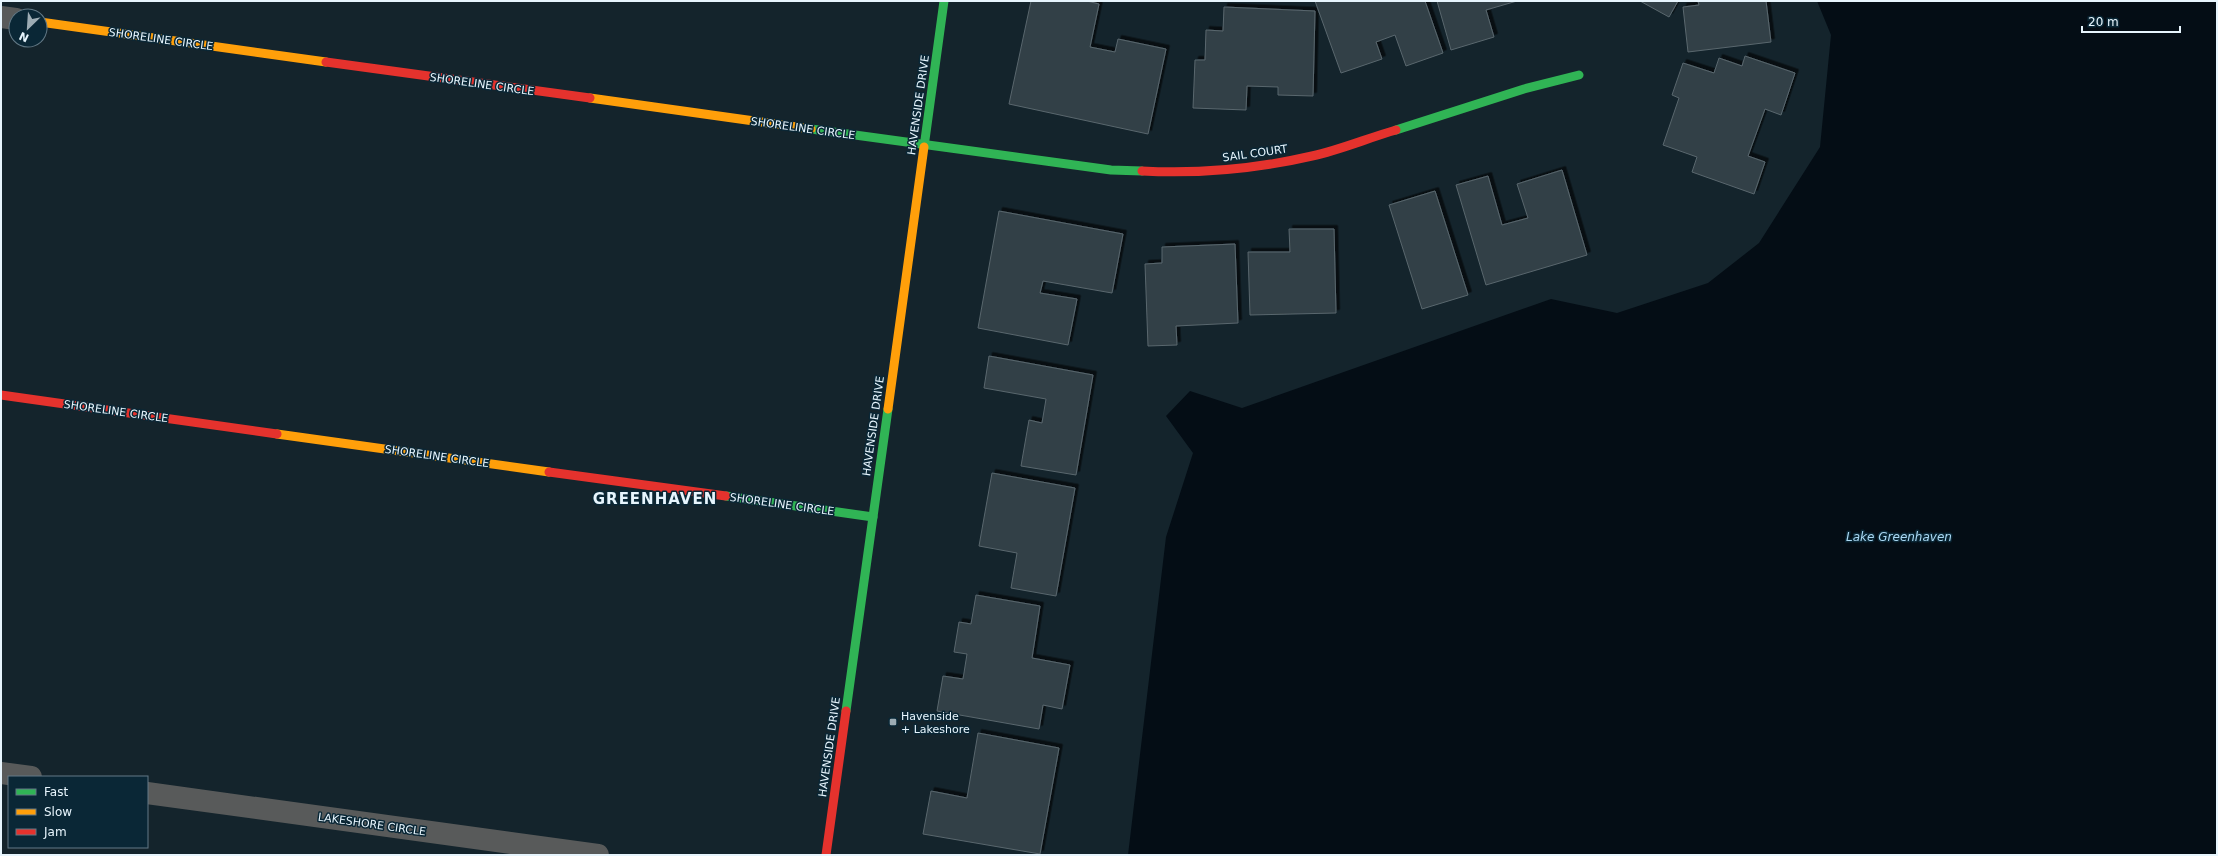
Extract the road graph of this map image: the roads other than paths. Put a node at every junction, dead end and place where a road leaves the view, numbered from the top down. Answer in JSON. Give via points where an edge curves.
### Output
{"nodes":[{"id":1,"x":944,"y":1,"type":"edge"},
{"id":2,"x":48,"y":23,"type":"edge"},
{"id":3,"x":1579,"y":75,"type":"dead end"},
{"id":4,"x":924,"y":145,"type":"junction"},
{"id":5,"x":1,"y":395,"type":"edge"},
{"id":6,"x":873,"y":517,"type":"junction"},
{"id":7,"x":1,"y":773,"type":"edge"},
{"id":8,"x":24,"y":776,"type":"edge"},
{"id":9,"x":148,"y":793,"type":"edge"},
{"id":10,"x":598,"y":855,"type":"edge"},
{"id":11,"x":826,"y":855,"type":"edge"}],
"edges":[{"from":1,"to":4,"type":"street","name":"HAVENSIDE DRIVE"},
{"from":2,"to":4,"type":"street","name":"SHORELINE CIRCLE"},
{"from":3,"to":4,"type":"street","name":"SAIL COURT","via":[[1524,89],[1312,156],[1253,167],[1182,173],[1111,170]]},
{"from":4,"to":6,"type":"street","name":"HAVENSIDE DRIVE"},
{"from":5,"to":6,"type":"street","name":"SHORELINE CIRCLE"},
{"from":6,"to":11,"type":"street","name":"HAVENSIDE DRIVE"},
{"from":7,"to":8,"type":"street"},
{"from":9,"to":10,"type":"street","name":"LAKESHORE CIRCLE"}]}
